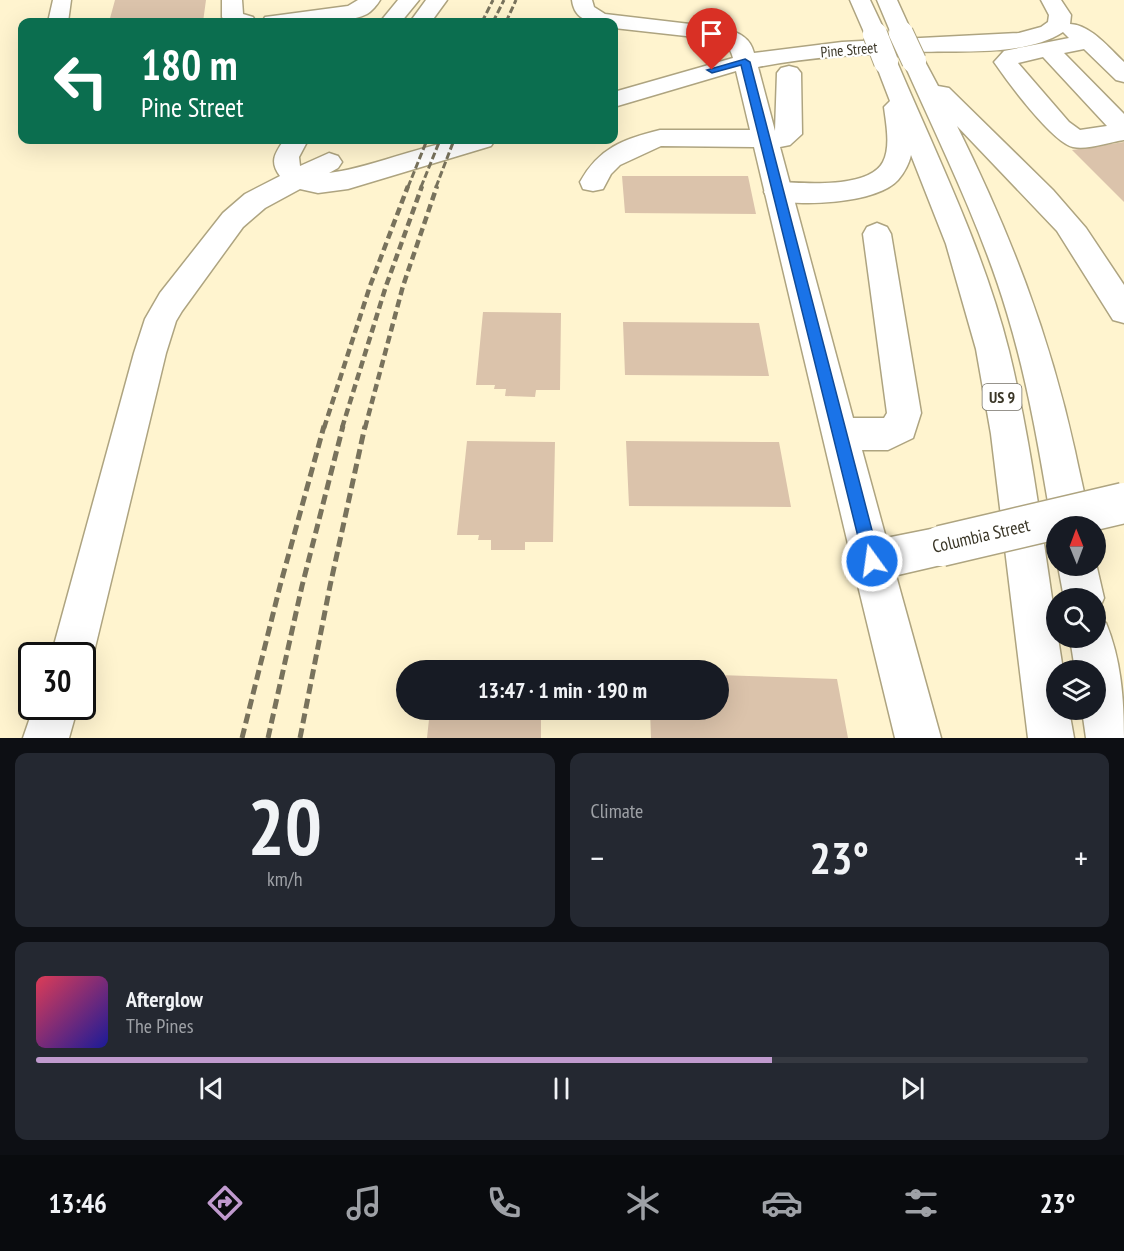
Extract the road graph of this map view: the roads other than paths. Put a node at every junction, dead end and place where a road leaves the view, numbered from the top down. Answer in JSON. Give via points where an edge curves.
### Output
{"nodes":[{"id":1,"x":232,"y":0,"type":"edge"},
{"id":2,"x":370,"y":0,"type":"edge"},
{"id":3,"x":408,"y":0,"type":"edge"},
{"id":4,"x":437,"y":0,"type":"edge"},
{"id":5,"x":582,"y":0,"type":"edge"},
{"id":6,"x":861,"y":0,"type":"edge"},
{"id":7,"x":886,"y":0,"type":"edge"},
{"id":8,"x":1051,"y":0,"type":"edge"},
{"id":9,"x":235,"y":18,"type":"edge"},
{"id":10,"x":331,"y":18,"type":"edge"},
{"id":11,"x":393,"y":18,"type":"edge"},
{"id":12,"x":423,"y":18,"type":"edge"},
{"id":13,"x":598,"y":18,"type":"edge"},
{"id":14,"x":618,"y":22,"type":"edge"},
{"id":15,"x":1059,"y":25,"type":"junction"},
{"id":16,"x":1089,"y":41,"type":"junction"},
{"id":17,"x":1048,"y":49,"type":"junction"},
{"id":18,"x":745,"y":62,"type":"junction"},
{"id":19,"x":897,"y":65,"type":"junction"},
{"id":20,"x":789,"y":73,"type":"dead end"},
{"id":21,"x":1124,"y":75,"type":"edge"},
{"id":22,"x":618,"y":99,"type":"edge"},
{"id":23,"x":1124,"y":130,"type":"edge"},
{"id":24,"x":765,"y":139,"type":"junction"},
{"id":25,"x":293,"y":144,"type":"edge"},
{"id":26,"x":469,"y":144,"type":"edge"},
{"id":27,"x":330,"y":151,"type":"edge"},
{"id":28,"x":370,"y":174,"type":"junction"},
{"id":29,"x":297,"y":179,"type":"junction"},
{"id":30,"x":593,"y":182,"type":"dead end"},
{"id":31,"x":778,"y":192,"type":"junction"},
{"id":32,"x":877,"y":234,"type":"dead end"},
{"id":33,"x":1124,"y":311,"type":"edge"},
{"id":34,"x":840,"y":434,"type":"junction"},
{"id":35,"x":1124,"y":503,"type":"edge"},
{"id":36,"x":1069,"y":516,"type":"edge"},
{"id":37,"x":872,"y":561,"type":"junction"},
{"id":38,"x":76,"y":642,"type":"edge"},
{"id":39,"x":1093,"y":648,"type":"edge"},
{"id":40,"x":52,"y":720,"type":"edge"},
{"id":41,"x":46,"y":738,"type":"edge"},
{"id":42,"x":918,"y":738,"type":"edge"},
{"id":43,"x":1051,"y":738,"type":"edge"},
{"id":44,"x":1109,"y":738,"type":"edge"}],
"edges":[{"from":1,"to":9,"type":"main road"},
{"from":2,"to":10,"type":"main road","via":[[360,9]]},
{"from":3,"to":11,"type":"main road"},
{"from":4,"to":12,"type":"main road"},
{"from":5,"to":13,"type":"main road","via":[[583,8]]},
{"from":6,"to":19,"type":"main road","number":"US 9","bridge":true,"via":[[875,34]]},
{"from":7,"to":19,"type":"main road","number":"US 9","bridge":true,"via":[[901,33]]},
{"from":8,"to":15,"type":"main road","via":[[1060,15]]},
{"from":14,"to":18,"type":"main road","via":[[725,35],[741,46]]},
{"from":15,"to":16,"type":"main road"},
{"from":15,"to":18,"type":"main road","name":"Pine Street","via":[[1049,32],[1019,39],[868,47]]},
{"from":16,"to":17,"type":"main road"},
{"from":16,"to":21,"type":"main road"},
{"from":17,"to":23,"type":"main road"},
{"from":17,"to":23,"type":"main road","via":[[1012,56],[1005,62],[1060,128],[1076,139]]},
{"from":18,"to":22,"type":"main road","name":"Pine Street"},
{"from":18,"to":24,"type":"main road"},
{"from":19,"to":31,"type":"main road","via":[[898,143],[891,172],[867,186],[846,190]]},
{"from":19,"to":33,"type":"main road","via":[[976,133],[1058,213]]},
{"from":19,"to":36,"type":"main road","number":"US 9","via":[[974,190],[1013,284],[1047,400]]},
{"from":19,"to":43,"type":"main road","number":"US 9","via":[[992,349],[1009,434]]},
{"from":20,"to":24,"type":"main road","via":[[789,134],[781,139]]},
{"from":24,"to":30,"type":"main road","via":[[650,140],[611,157]]},
{"from":24,"to":31,"type":"main road"},
{"from":25,"to":29,"type":"main road","via":[[286,163]]},
{"from":26,"to":28,"type":"main road"},
{"from":27,"to":28,"type":"main road","via":[[333,167],[346,173]]},
{"from":27,"to":29,"type":"main road"},
{"from":28,"to":29,"type":"main road","via":[[327,183]]},
{"from":29,"to":38,"type":"main road","via":[[255,201],[233,220],[161,319]]},
{"from":31,"to":34,"type":"main road"},
{"from":32,"to":34,"type":"main road","via":[[904,413],[901,427],[888,434]]},
{"from":34,"to":37,"type":"main road"},
{"from":35,"to":37,"type":"main road","name":"Columbia Street","bridge":true},
{"from":37,"to":42,"type":"main road"},
{"from":39,"to":44,"type":"main road"},
{"from":40,"to":41,"type":"main road"}]}
